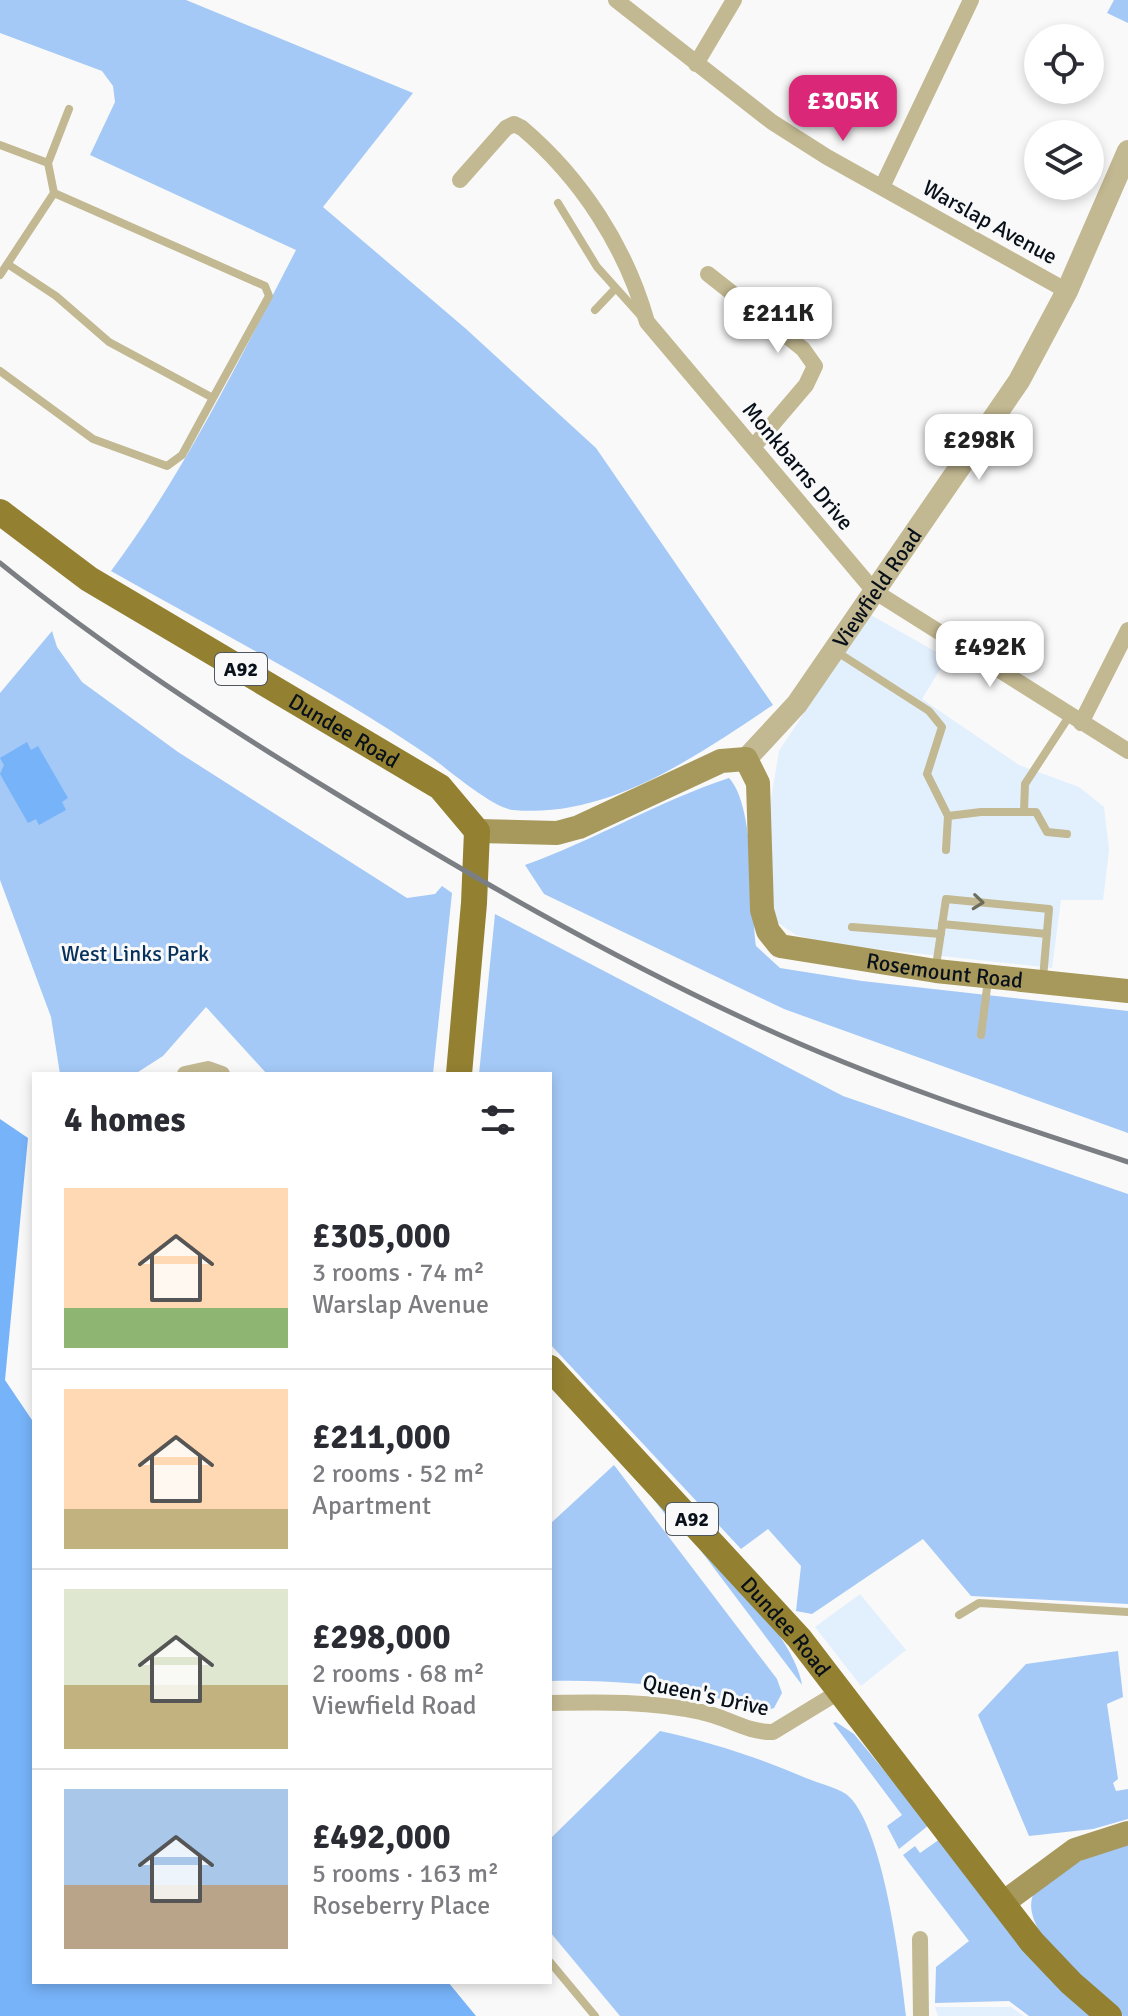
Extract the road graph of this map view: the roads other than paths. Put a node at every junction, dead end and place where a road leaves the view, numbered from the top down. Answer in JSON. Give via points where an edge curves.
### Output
{"nodes":[{"id":1,"x":616,"y":0,"type":"edge"},
{"id":2,"x":734,"y":0,"type":"edge"},
{"id":3,"x":971,"y":0,"type":"edge"},
{"id":4,"x":696,"y":64,"type":"junction"},
{"id":5,"x":69,"y":109,"type":"dead end"},
{"id":6,"x":0,"y":145,"type":"edge"},
{"id":7,"x":1128,"y":151,"type":"edge"},
{"id":8,"x":48,"y":163,"type":"junction"},
{"id":9,"x":460,"y":180,"type":"dead end"},
{"id":10,"x":882,"y":187,"type":"junction"},
{"id":11,"x":54,"y":193,"type":"junction"},
{"id":12,"x":558,"y":203,"type":"dead end"},
{"id":13,"x":9,"y":265,"type":"junction"},
{"id":14,"x":708,"y":274,"type":"dead end"},
{"id":15,"x":0,"y":275,"type":"edge"},
{"id":16,"x":615,"y":289,"type":"junction"},
{"id":17,"x":1067,"y":291,"type":"junction"},
{"id":18,"x":595,"y":310,"type":"dead end"},
{"id":19,"x":647,"y":322,"type":"junction"},
{"id":20,"x":0,"y":371,"type":"edge"},
{"id":21,"x":213,"y":398,"type":"junction"},
{"id":22,"x":754,"y":446,"type":"junction"},
{"id":23,"x":0,"y":512,"type":"edge"},
{"id":24,"x":874,"y":591,"type":"junction"},
{"id":25,"x":1128,"y":630,"type":"edge"},
{"id":26,"x":833,"y":650,"type":"junction"},
{"id":27,"x":1075,"y":719,"type":"junction"},
{"id":28,"x":1128,"y":751,"type":"edge"},
{"id":29,"x":746,"y":759,"type":"junction"},
{"id":30,"x":1024,"y":811,"type":"junction"},
{"id":31,"x":948,"y":816,"type":"junction"},
{"id":32,"x":477,"y":831,"type":"junction"},
{"id":33,"x":1067,"y":834,"type":"dead end"},
{"id":34,"x":946,"y":850,"type":"dead end"},
{"id":35,"x":852,"y":927,"type":"dead end"},
{"id":36,"x":942,"y":929,"type":"junction"},
{"id":37,"x":1047,"y":934,"type":"junction"},
{"id":38,"x":936,"y":971,"type":"junction"},
{"id":39,"x":988,"y":976,"type":"junction"},
{"id":40,"x":1043,"y":981,"type":"junction"},
{"id":41,"x":1128,"y":991,"type":"edge"},
{"id":42,"x":981,"y":1035,"type":"dead end"},
{"id":43,"x":194,"y":1072,"type":"edge"},
{"id":44,"x":216,"y":1072,"type":"edge"},
{"id":45,"x":459,"y":1072,"type":"edge"},
{"id":46,"x":552,"y":1370,"type":"edge"},
{"id":47,"x":1128,"y":1612,"type":"edge"},
{"id":48,"x":959,"y":1615,"type":"dead end"},
{"id":49,"x":842,"y":1690,"type":"junction"},
{"id":50,"x":552,"y":1703,"type":"edge"},
{"id":51,"x":1128,"y":1833,"type":"edge"},
{"id":52,"x":1003,"y":1903,"type":"junction"},
{"id":53,"x":920,"y":1939,"type":"dead end"},
{"id":54,"x":552,"y":1964,"type":"edge"},
{"id":55,"x":595,"y":2016,"type":"edge"},
{"id":56,"x":921,"y":2016,"type":"edge"},
{"id":57,"x":1109,"y":2016,"type":"edge"}],
"edges":[{"from":1,"to":4,"type":"street","name":"Warslap Avenue"},
{"from":2,"to":4,"type":"street"},
{"from":3,"to":10,"type":"street"},
{"from":4,"to":10,"type":"street","name":"Warslap Avenue","via":[[772,122]]},
{"from":5,"to":8,"type":"lane"},
{"from":6,"to":8,"type":"lane"},
{"from":7,"to":17,"type":"street","name":"Viewfield Road"},
{"from":8,"to":11,"type":"lane"},
{"from":9,"to":19,"type":"street","name":"Monkbarns Drive","via":[[506,128],[522,128],[581,189],[628,267]]},
{"from":10,"to":17,"type":"street","name":"Warslap Avenue"},
{"from":11,"to":13,"type":"lane"},
{"from":11,"to":21,"type":"lane","via":[[265,286],[269,296]]},
{"from":12,"to":16,"type":"lane"},
{"from":13,"to":15,"type":"lane"},
{"from":13,"to":21,"type":"lane","via":[[56,296],[109,342]]},
{"from":14,"to":22,"type":"street","via":[[803,349],[815,366],[806,385]]},
{"from":16,"to":18,"type":"lane"},
{"from":16,"to":19,"type":"lane"},
{"from":17,"to":24,"type":"street","name":"Viewfield Road","via":[[1019,381]]},
{"from":19,"to":22,"type":"street","name":"Monkbarns Drive"},
{"from":20,"to":21,"type":"lane","via":[[93,439],[167,466],[182,455]]},
{"from":22,"to":24,"type":"street","name":"Monkbarns Drive"},
{"from":23,"to":32,"type":"main road","name":"Dundee Road","number":"A92","via":[[89,579],[440,787]]},
{"from":24,"to":26,"type":"street","name":"Viewfield Road"},
{"from":24,"to":27,"type":"street","name":"Monkbarns Drive"},
{"from":25,"to":27,"type":"street"},
{"from":26,"to":29,"type":"street","name":"Viewfield Road","via":[[797,704]]},
{"from":26,"to":31,"type":"lane","via":[[929,711],[942,727],[927,774]]},
{"from":27,"to":28,"type":"street","name":"Monkbarns Drive"},
{"from":27,"to":30,"type":"lane","via":[[1025,784]]},
{"from":29,"to":32,"type":"main road","via":[[721,761],[557,833]]},
{"from":29,"to":38,"type":"main road","name":"Rosemount Road","via":[[758,783],[759,878],[768,931],[780,946]]},
{"from":30,"to":31,"type":"lane"},
{"from":30,"to":33,"type":"lane","via":[[1036,812],[1047,832]]},
{"from":31,"to":34,"type":"lane"},
{"from":32,"to":45,"type":"main road"},
{"from":35,"to":36,"type":"lane"},
{"from":36,"to":37,"type":"lane"},
{"from":36,"to":37,"type":"lane","one_way":true,"via":[[946,899],[1049,909]]},
{"from":36,"to":38,"type":"lane"},
{"from":37,"to":40,"type":"lane"},
{"from":38,"to":39,"type":"main road","name":"Rosemount Road"},
{"from":39,"to":40,"type":"main road","name":"Rosemount Road"},
{"from":39,"to":42,"type":"lane"},
{"from":40,"to":41,"type":"main road","name":"Rosemount Road"},
{"from":43,"to":44,"type":"street"},
{"from":46,"to":49,"type":"main road","name":"Dundee Road","number":"A92","via":[[750,1582]]},
{"from":47,"to":48,"type":"lane","via":[[979,1603]]},
{"from":49,"to":50,"type":"street","name":"Queen's Drive","via":[[773,1732],[761,1733],[704,1712],[636,1701]]},
{"from":49,"to":52,"type":"main road","name":"Dundee Road","number":"A92"},
{"from":51,"to":52,"type":"main road","via":[[1075,1850]]},
{"from":52,"to":57,"type":"main road","number":"A92","via":[[1071,1983]]},
{"from":53,"to":56,"type":"street"},
{"from":54,"to":55,"type":"lane"}]}
